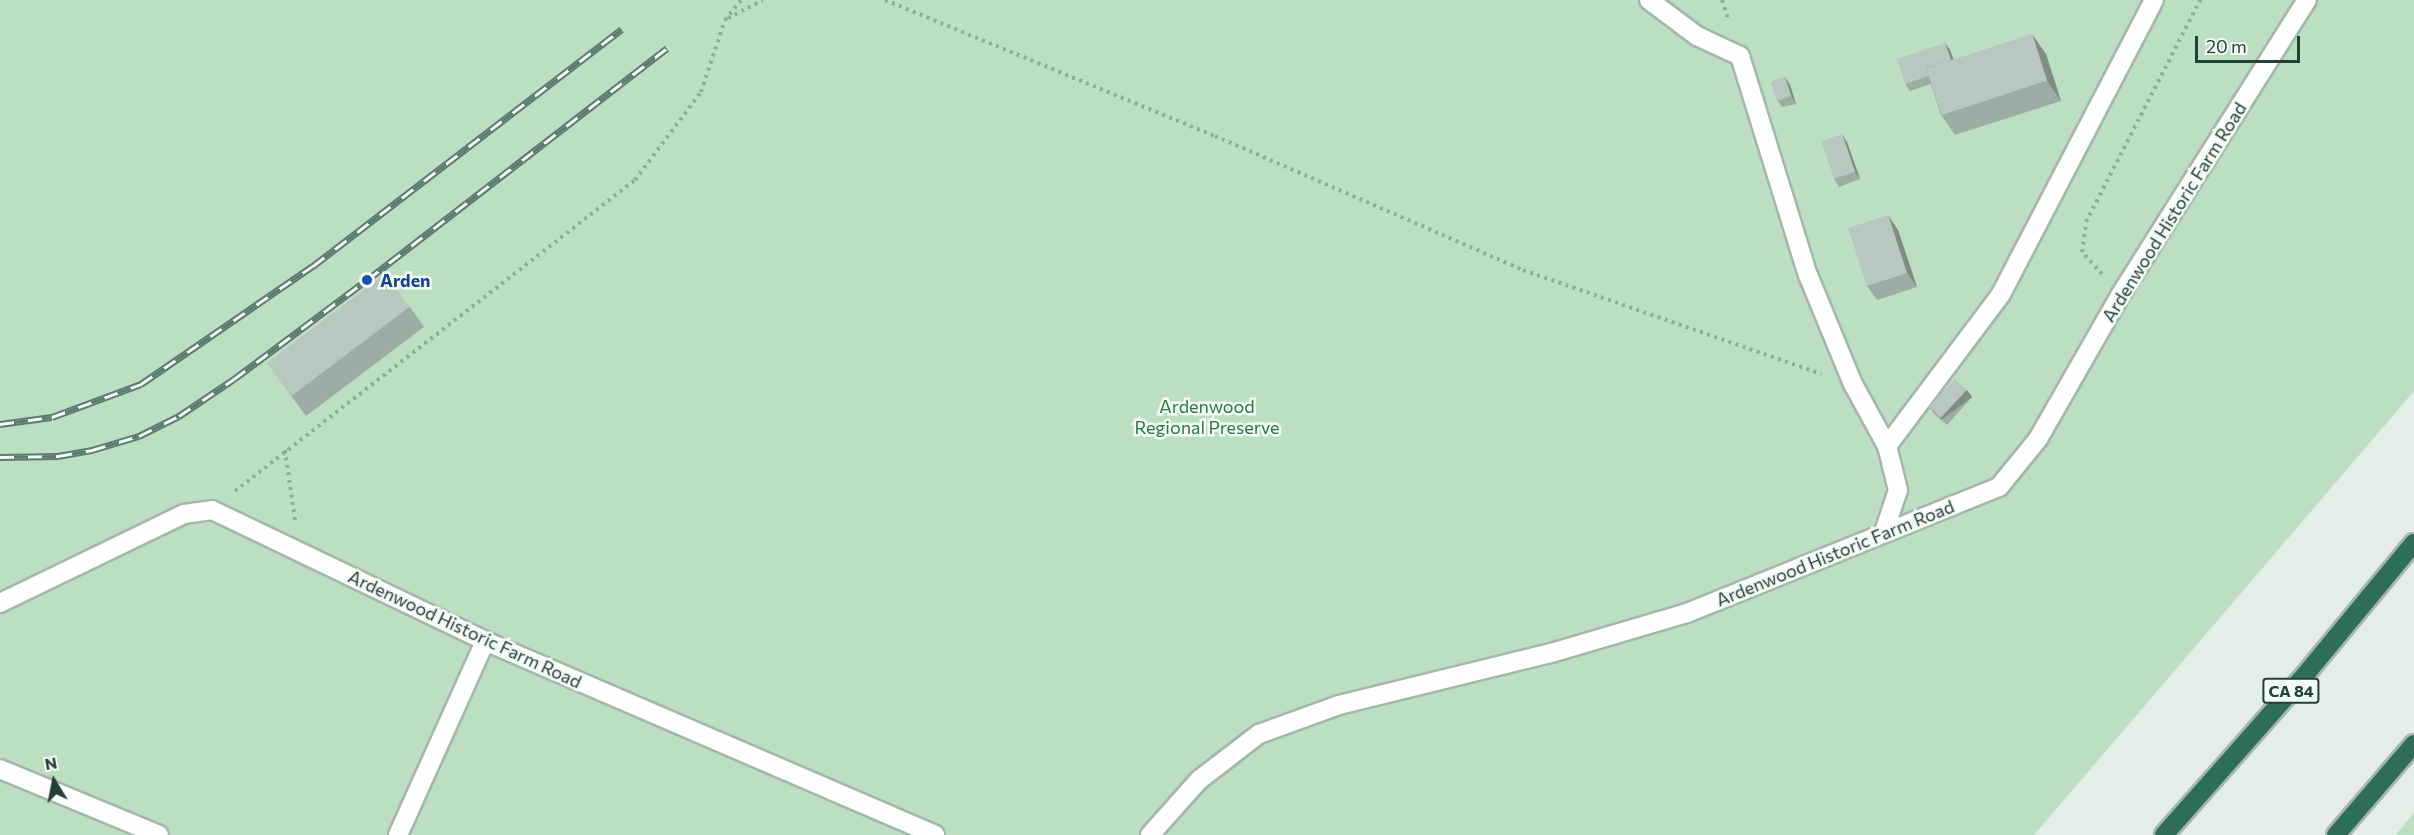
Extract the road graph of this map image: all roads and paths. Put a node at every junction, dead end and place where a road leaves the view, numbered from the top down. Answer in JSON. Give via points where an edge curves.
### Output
{"nodes":[{"id":1,"x":741,"y":0,"type":"edge"},
{"id":2,"x":763,"y":0,"type":"edge"},
{"id":3,"x":885,"y":0,"type":"edge"},
{"id":4,"x":1649,"y":0,"type":"edge"},
{"id":5,"x":2154,"y":0,"type":"edge"},
{"id":6,"x":2200,"y":0,"type":"edge"},
{"id":7,"x":2307,"y":0,"type":"edge"},
{"id":8,"x":725,"y":20,"type":"junction"},
{"id":9,"x":2121,"y":294,"type":"junction"},
{"id":10,"x":1853,"y":384,"type":"junction"},
{"id":11,"x":1887,"y":446,"type":"junction"},
{"id":12,"x":285,"y":450,"type":"junction"},
{"id":13,"x":212,"y":510,"type":"junction"},
{"id":14,"x":1884,"y":532,"type":"junction"},
{"id":15,"x":2414,"y":543,"type":"edge"},
{"id":16,"x":301,"y":553,"type":"junction"},
{"id":17,"x":0,"y":603,"type":"edge"},
{"id":18,"x":485,"y":641,"type":"junction"},
{"id":19,"x":2414,"y":744,"type":"edge"},
{"id":20,"x":0,"y":769,"type":"edge"},
{"id":21,"x":159,"y":835,"type":"edge"},
{"id":22,"x":398,"y":835,"type":"edge"},
{"id":23,"x":934,"y":835,"type":"edge"},
{"id":24,"x":1150,"y":835,"type":"edge"},
{"id":25,"x":2164,"y":835,"type":"edge"},
{"id":26,"x":2336,"y":835,"type":"edge"}],
"edges":[{"from":1,"to":8,"type":"path"},
{"from":2,"to":8,"type":"path"},
{"from":3,"to":10,"type":"path","via":[[1523,270],[1783,363]]},
{"from":4,"to":10,"type":"street","via":[[1697,36],[1740,56],[1808,275]]},
{"from":5,"to":11,"type":"street","via":[[2001,294]]},
{"from":6,"to":9,"type":"path","via":[[2086,222],[2082,252]]},
{"from":7,"to":9,"type":"street","name":"Ardenwood Historic Farm Road"},
{"from":8,"to":12,"type":"path","via":[[701,92],[635,180]]},
{"from":9,"to":14,"type":"street","name":"Ardenwood Historic Farm Road","via":[[2038,439],[1999,487]]},
{"from":10,"to":11,"type":"street"},
{"from":11,"to":14,"type":"street","via":[[1898,490]]},
{"from":12,"to":13,"type":"path"},
{"from":12,"to":16,"type":"path"},
{"from":13,"to":16,"type":"street","name":"Ardenwood Historic Farm Road"},
{"from":13,"to":17,"type":"street","via":[[184,513]]},
{"from":14,"to":24,"type":"street","name":"Ardenwood Historic Farm Road","via":[[1687,613],[1551,653],[1339,705],[1259,734],[1199,780]]},
{"from":15,"to":25,"type":"highway","number":"CA 84","via":[[2305,675]]},
{"from":16,"to":18,"type":"street","name":"Ardenwood Historic Farm Road"},
{"from":18,"to":22,"type":"street"},
{"from":18,"to":23,"type":"street","name":"Ardenwood Historic Farm Road"},
{"from":19,"to":26,"type":"highway"},
{"from":20,"to":21,"type":"street"}]}
